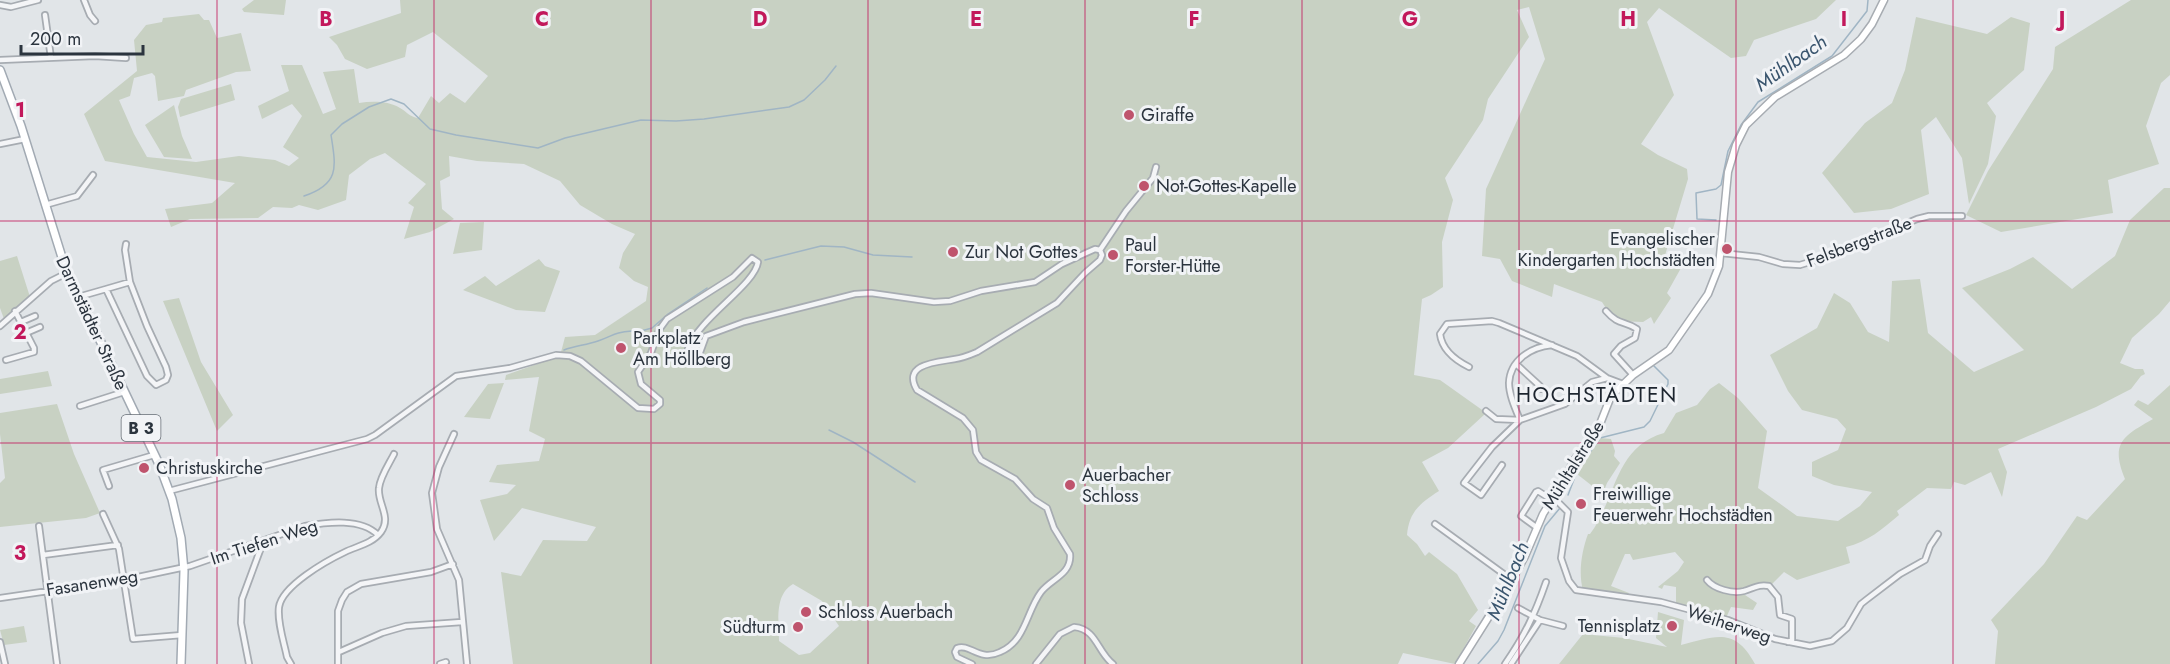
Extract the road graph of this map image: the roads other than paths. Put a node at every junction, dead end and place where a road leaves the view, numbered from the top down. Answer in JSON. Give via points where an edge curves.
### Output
{"nodes":[{"id":1,"x":39,"y":0,"type":"edge"},
{"id":2,"x":84,"y":0,"type":"edge"},
{"id":3,"x":1884,"y":0,"type":"edge"},
{"id":4,"x":0,"y":5,"type":"edge"},
{"id":5,"x":45,"y":15,"type":"dead end"},
{"id":6,"x":95,"y":21,"type":"dead end"},
{"id":7,"x":51,"y":58,"type":"junction"},
{"id":8,"x":126,"y":58,"type":"dead end"},
{"id":9,"x":0,"y":60,"type":"edge"},
{"id":10,"x":0,"y":70,"type":"edge"},
{"id":11,"x":25,"y":138,"type":"junction"},
{"id":12,"x":0,"y":144,"type":"edge"},
{"id":13,"x":1156,"y":167,"type":"dead end"},
{"id":14,"x":93,"y":175,"type":"dead end"},
{"id":15,"x":45,"y":205,"type":"junction"},
{"id":16,"x":1962,"y":216,"type":"dead end"},
{"id":17,"x":126,"y":244,"type":"dead end"},
{"id":18,"x":1100,"y":250,"type":"junction"},
{"id":19,"x":1720,"y":253,"type":"junction"},
{"id":20,"x":67,"y":273,"type":"junction"},
{"id":21,"x":130,"y":282,"type":"junction"},
{"id":22,"x":106,"y":289,"type":"junction"},
{"id":23,"x":78,"y":297,"type":"junction"},
{"id":24,"x":1606,"y":311,"type":"dead end"},
{"id":25,"x":15,"y":312,"type":"junction"},
{"id":26,"x":35,"y":316,"type":"dead end"},
{"id":27,"x":21,"y":322,"type":"junction"},
{"id":28,"x":0,"y":326,"type":"edge"},
{"id":29,"x":40,"y":327,"type":"dead end"},
{"id":30,"x":26,"y":333,"type":"junction"},
{"id":31,"x":1537,"y":338,"type":"junction"},
{"id":32,"x":1554,"y":345,"type":"junction"},
{"id":33,"x":1538,"y":347,"type":"junction"},
{"id":34,"x":6,"y":360,"type":"dead end"},
{"id":35,"x":1516,"y":364,"type":"junction"},
{"id":36,"x":1469,"y":367,"type":"dead end"},
{"id":37,"x":1632,"y":375,"type":"junction"},
{"id":38,"x":1607,"y":378,"type":"junction"},
{"id":39,"x":1623,"y":384,"type":"junction"},
{"id":40,"x":1541,"y":389,"type":"dead end"},
{"id":41,"x":124,"y":392,"type":"junction"},
{"id":42,"x":80,"y":406,"type":"dead end"},
{"id":43,"x":1486,"y":411,"type":"dead end"},
{"id":44,"x":1520,"y":420,"type":"junction"},
{"id":45,"x":454,"y":434,"type":"dead end"},
{"id":46,"x":394,"y":454,"type":"dead end"},
{"id":47,"x":154,"y":455,"type":"junction"},
{"id":48,"x":1502,"y":465,"type":"dead end"},
{"id":49,"x":109,"y":486,"type":"dead end"},
{"id":50,"x":169,"y":491,"type":"junction"},
{"id":51,"x":1552,"y":499,"type":"junction"},
{"id":52,"x":103,"y":514,"type":"dead end"},
{"id":53,"x":1435,"y":524,"type":"dead end"},
{"id":54,"x":39,"y":526,"type":"dead end"},
{"id":55,"x":1536,"y":527,"type":"junction"},
{"id":56,"x":1938,"y":534,"type":"dead end"},
{"id":57,"x":378,"y":535,"type":"junction"},
{"id":58,"x":261,"y":541,"type":"junction"},
{"id":59,"x":118,"y":545,"type":"junction"},
{"id":60,"x":43,"y":555,"type":"junction"},
{"id":61,"x":453,"y":564,"type":"junction"},
{"id":62,"x":184,"y":566,"type":"junction"},
{"id":63,"x":124,"y":580,"type":"junction"},
{"id":64,"x":1512,"y":580,"type":"junction"},
{"id":65,"x":1707,"y":580,"type":"dead end"},
{"id":66,"x":1546,"y":582,"type":"dead end"},
{"id":67,"x":47,"y":590,"type":"junction"},
{"id":68,"x":0,"y":598,"type":"edge"},
{"id":69,"x":1518,"y":608,"type":"dead end"},
{"id":70,"x":1534,"y":617,"type":"junction"},
{"id":71,"x":1540,"y":620,"type":"junction"},
{"id":72,"x":462,"y":622,"type":"junction"},
{"id":73,"x":1563,"y":626,"type":"dead end"},
{"id":74,"x":182,"y":635,"type":"junction"},
{"id":75,"x":0,"y":642,"type":"edge"},
{"id":76,"x":1788,"y":642,"type":"junction"},
{"id":77,"x":339,"y":652,"type":"junction"},
{"id":78,"x":1515,"y":654,"type":"junction"},
{"id":79,"x":3,"y":660,"type":"edge"},
{"id":80,"x":447,"y":662,"type":"dead end"},
{"id":81,"x":57,"y":664,"type":"edge"},
{"id":82,"x":181,"y":664,"type":"edge"},
{"id":83,"x":249,"y":664,"type":"edge"},
{"id":84,"x":291,"y":664,"type":"edge"},
{"id":85,"x":338,"y":664,"type":"edge"},
{"id":86,"x":440,"y":664,"type":"edge"},
{"id":87,"x":467,"y":664,"type":"edge"},
{"id":88,"x":972,"y":664,"type":"edge"},
{"id":89,"x":1036,"y":664,"type":"edge"},
{"id":90,"x":1113,"y":664,"type":"edge"},
{"id":91,"x":1458,"y":664,"type":"edge"},
{"id":92,"x":1505,"y":664,"type":"edge"},
{"id":93,"x":1511,"y":664,"type":"edge"}],
"edges":[{"from":1,"to":4,"type":"street","via":[[11,7]]},
{"from":2,"to":6,"type":"street"},
{"from":3,"to":19,"type":"main road","name":"Mühltalstraße","via":[[1872,24],[1844,55],[1775,97],[1746,125],[1728,172]]},
{"from":5,"to":7,"type":"street"},
{"from":7,"to":8,"type":"street"},
{"from":7,"to":9,"type":"street"},
{"from":10,"to":11,"type":"main road","number":"B 3"},
{"from":11,"to":12,"type":"street"},
{"from":11,"to":15,"type":"main road","number":"B 3"},
{"from":13,"to":18,"type":"street","via":[[1154,178]]},
{"from":14,"to":15,"type":"street","via":[[77,196]]},
{"from":15,"to":20,"type":"main road","name":"Darmstädter Straße","number":"B 3"},
{"from":16,"to":19,"type":"street","name":"Felsbergstraße","via":[[1917,219],[1800,265]]},
{"from":17,"to":21,"type":"street"},
{"from":18,"to":50,"type":"street","via":[[1086,253],[1027,284],[981,291],[950,302],[855,294],[744,322],[706,336],[700,356],[692,358],[688,349],[697,331],[754,272],[757,260],[749,259],[738,273],[671,316],[662,326],[638,372],[641,384],[660,400],[654,408],[638,408],[588,365],[570,356],[556,355],[510,368],[456,376],[367,439]]},
{"from":18,"to":88,"type":"street","via":[[1100,260],[1049,310],[978,352],[925,364],[914,375],[917,390],[970,426],[981,460],[1015,479],[1047,507],[1071,558],[1059,577],[1040,593],[1024,628],[1009,647],[986,655],[957,648],[957,657]]},
{"from":19,"to":37,"type":"main road","name":"Mühltalstraße","via":[[1708,294],[1681,334],[1669,350]]},
{"from":20,"to":23,"type":"main road","name":"Darmstädter Straße","number":"B 3"},
{"from":20,"to":25,"type":"street","via":[[51,281]]},
{"from":21,"to":22,"type":"street"},
{"from":21,"to":22,"type":"street","via":[[166,367],[168,378],[156,385],[147,376]]},
{"from":22,"to":23,"type":"street"},
{"from":23,"to":41,"type":"main road","name":"Darmstädter Straße","number":"B 3"},
{"from":24,"to":37,"type":"street","via":[[1618,322],[1637,328],[1635,338],[1614,354]]},
{"from":25,"to":27,"type":"street"},
{"from":25,"to":28,"type":"street"},
{"from":26,"to":27,"type":"street"},
{"from":27,"to":30,"type":"street"},
{"from":29,"to":30,"type":"street"},
{"from":30,"to":34,"type":"street","via":[[34,352]]},
{"from":31,"to":32,"type":"street"},
{"from":31,"to":33,"type":"street"},
{"from":31,"to":36,"type":"street","via":[[1491,321],[1444,326],[1440,334],[1442,343],[1451,356]]},
{"from":32,"to":33,"type":"street"},
{"from":32,"to":38,"type":"street","via":[[1592,365]]},
{"from":33,"to":35,"type":"street"},
{"from":35,"to":40,"type":"street"},
{"from":35,"to":44,"type":"street","via":[[1509,384]]},
{"from":37,"to":39,"type":"main road","name":"Mühltalstraße"},
{"from":38,"to":39,"type":"street"},
{"from":38,"to":44,"type":"street","via":[[1592,382],[1565,404]]},
{"from":39,"to":51,"type":"main road","name":"Mühltalstraße","via":[[1611,396],[1600,424]]},
{"from":41,"to":42,"type":"street"},
{"from":41,"to":47,"type":"main road","name":"Darmstädter Straße","number":"B 3"},
{"from":43,"to":44,"type":"street","via":[[1496,419]]},
{"from":44,"to":48,"type":"street","via":[[1464,483],[1481,495]]},
{"from":45,"to":61,"type":"street","via":[[432,493],[437,528]]},
{"from":46,"to":57,"type":"street","via":[[379,486],[386,520]]},
{"from":47,"to":49,"type":"street","via":[[103,470]]},
{"from":47,"to":50,"type":"main road","name":"Darmstädter Straße","number":"B 3"},
{"from":50,"to":62,"type":"main road","name":"Darmstädter Straße","number":"B 3"},
{"from":51,"to":55,"type":"main road","name":"Mühltalstraße"},
{"from":51,"to":55,"type":"street","via":[[1536,492],[1521,516]]},
{"from":51,"to":76,"type":"street","name":"Weiherweg","via":[[1568,512],[1562,558],[1576,590],[1660,602],[1728,620]]},
{"from":52,"to":59,"type":"street"},
{"from":53,"to":64,"type":"street"},
{"from":54,"to":60,"type":"street"},
{"from":55,"to":64,"type":"main road","name":"Mühltalstraße"},
{"from":56,"to":76,"type":"street","name":"Weiherweg","via":[[1925,560],[1861,604],[1847,628],[1832,641],[1810,646]]},
{"from":57,"to":58,"type":"street","name":"Im Tiefen Weg","via":[[351,523],[322,523]]},
{"from":57,"to":84,"type":"street","via":[[287,590],[279,611],[286,657]]},
{"from":58,"to":62,"type":"street","name":"Im Tiefen Weg"},
{"from":58,"to":83,"type":"street","via":[[242,599]]},
{"from":59,"to":60,"type":"street"},
{"from":59,"to":63,"type":"street"},
{"from":60,"to":67,"type":"street"},
{"from":61,"to":72,"type":"street","via":[[459,580]]},
{"from":61,"to":77,"type":"street","via":[[352,588],[339,607]]},
{"from":62,"to":63,"type":"street","name":"Fasanenweg"},
{"from":62,"to":74,"type":"main road","name":"Darmstädter Straße","number":"B 3"},
{"from":63,"to":67,"type":"street","name":"Fasanenweg"},
{"from":63,"to":74,"type":"street","via":[[133,639]]},
{"from":64,"to":91,"type":"main road","name":"Mühltalstraße"},
{"from":65,"to":76,"type":"street","via":[[1714,586],[1737,591],[1769,586],[1778,597],[1780,615],[1792,619],[1792,641]]},
{"from":66,"to":70,"type":"street"},
{"from":67,"to":68,"type":"street","name":"Fasanenweg"},
{"from":67,"to":81,"type":"street"},
{"from":69,"to":70,"type":"street"},
{"from":70,"to":71,"type":"street"},
{"from":70,"to":78,"type":"street"},
{"from":71,"to":73,"type":"street"},
{"from":71,"to":78,"type":"street"},
{"from":72,"to":77,"type":"street","via":[[406,626]]},
{"from":72,"to":87,"type":"street"},
{"from":74,"to":82,"type":"main road","name":"Darmstädter Straße","number":"B 3"},
{"from":75,"to":79,"type":"street"},
{"from":77,"to":85,"type":"street"},
{"from":78,"to":92,"type":"street"},
{"from":78,"to":93,"type":"street"},
{"from":80,"to":86,"type":"street"},
{"from":89,"to":90,"type":"street","via":[[1057,637],[1074,627],[1089,632]]}]}
